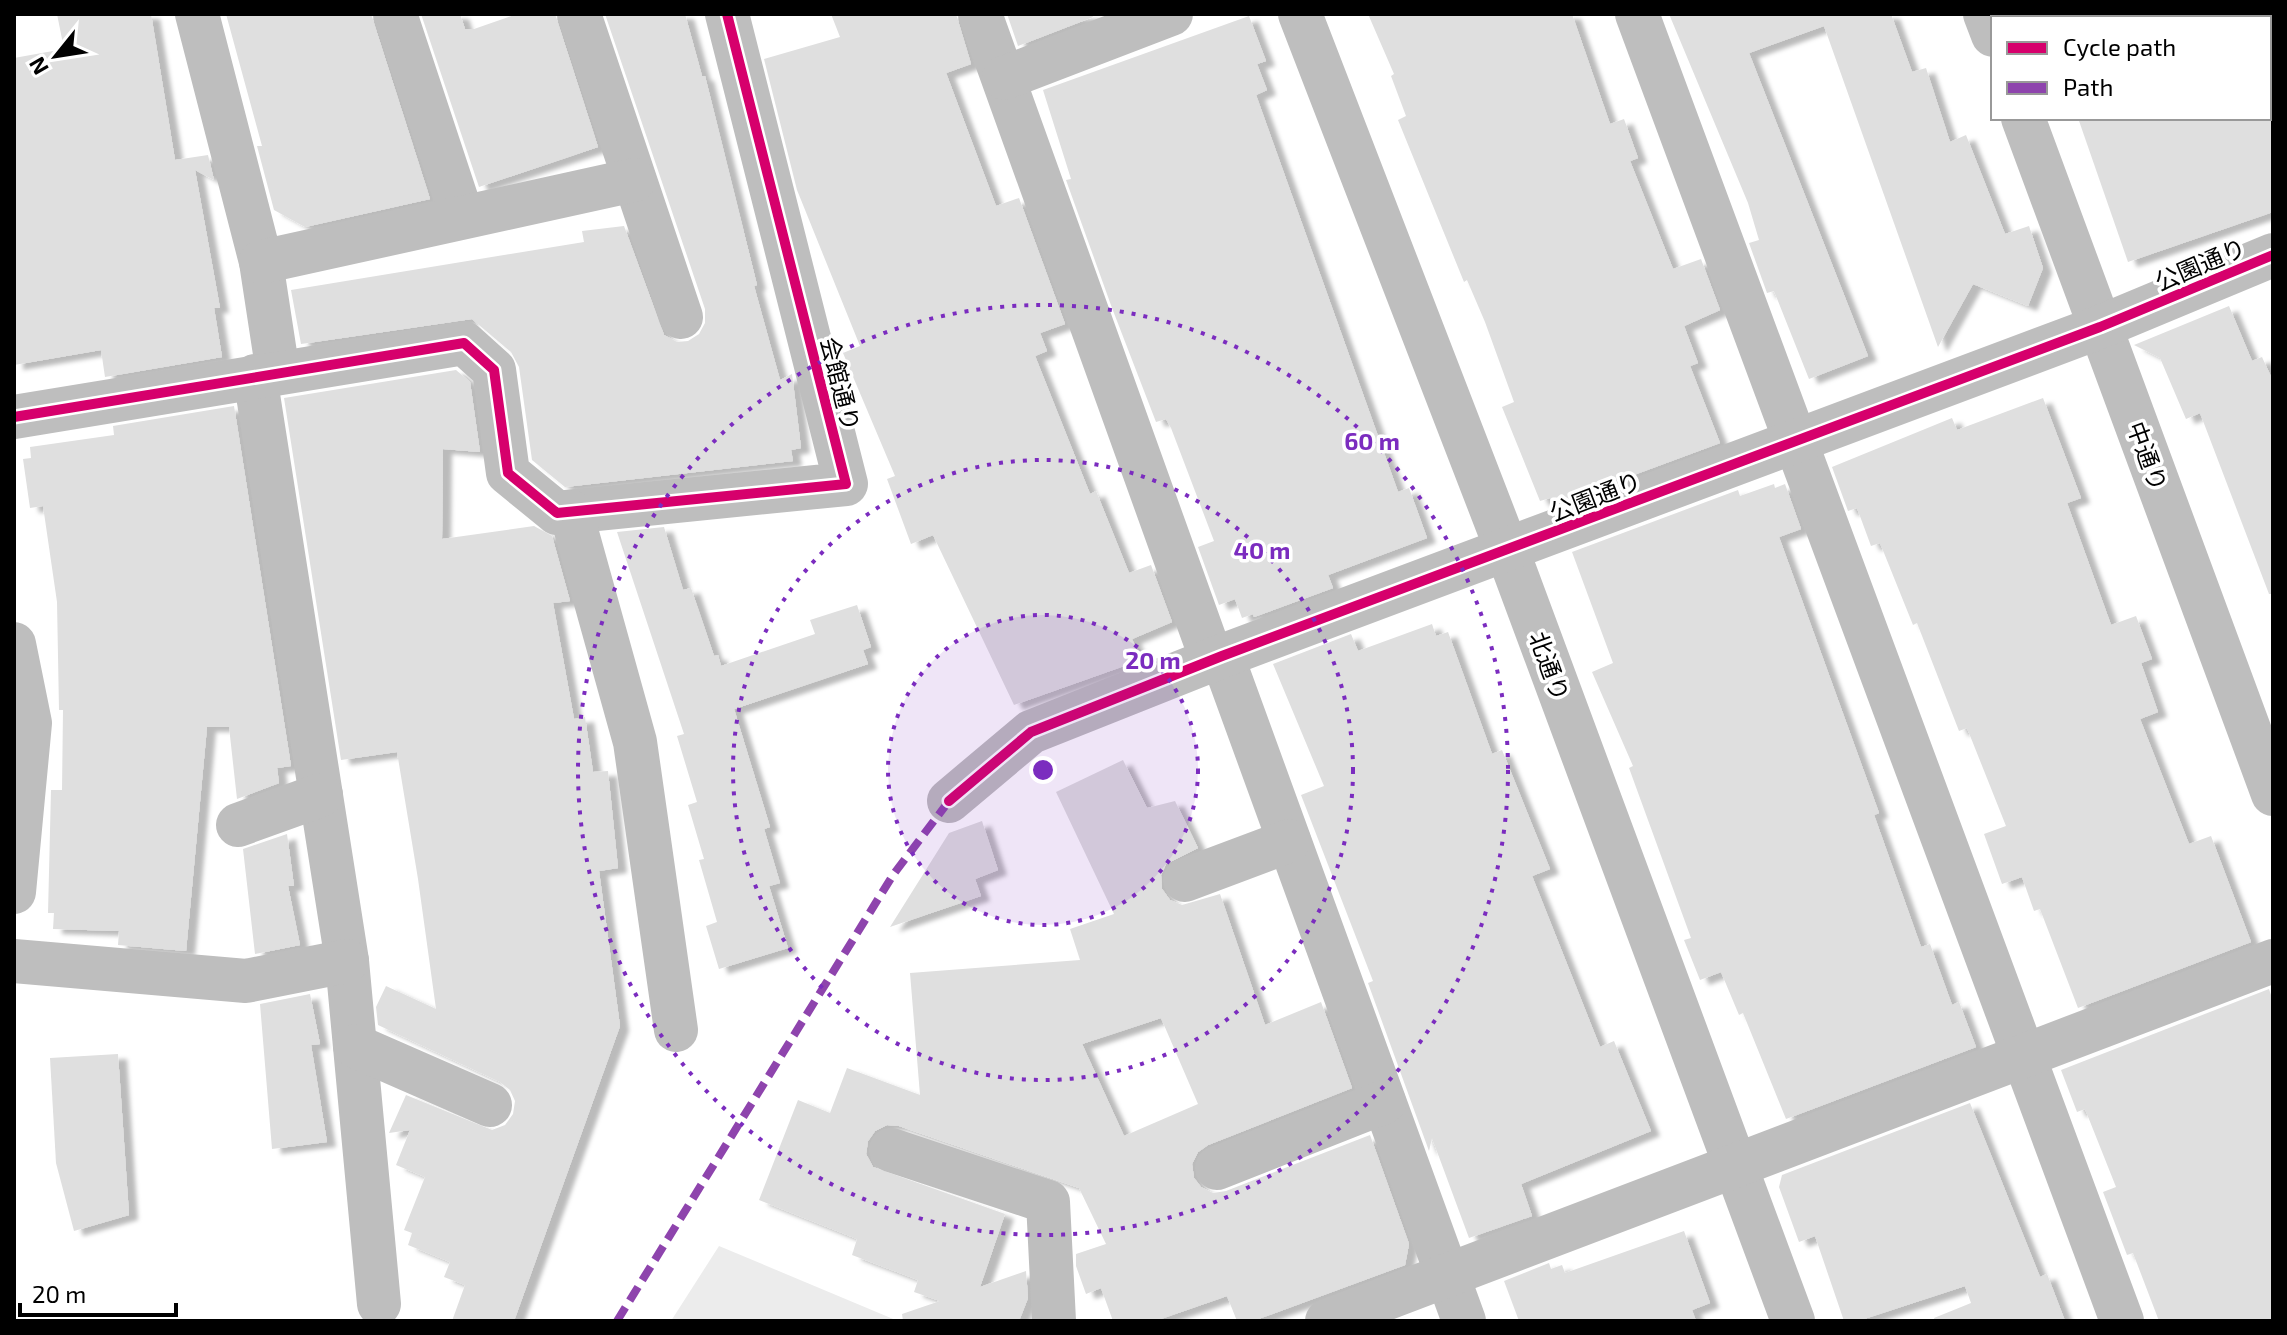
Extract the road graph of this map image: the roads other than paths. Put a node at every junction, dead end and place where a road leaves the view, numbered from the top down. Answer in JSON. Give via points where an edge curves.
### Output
{"nodes":[{"id":1,"x":197,"y":14,"type":"edge"},
{"id":2,"x":395,"y":14,"type":"edge"},
{"id":3,"x":579,"y":14,"type":"edge"},
{"id":4,"x":727,"y":14,"type":"edge"},
{"id":5,"x":980,"y":14,"type":"edge"},
{"id":6,"x":1171,"y":14,"type":"edge"},
{"id":7,"x":1300,"y":14,"type":"edge"},
{"id":8,"x":1637,"y":14,"type":"edge"},
{"id":9,"x":1004,"y":78,"type":"junction"},
{"id":10,"x":2024,"y":120,"type":"edge"},
{"id":11,"x":634,"y":180,"type":"junction"},
{"id":12,"x":462,"y":216,"type":"junction"},
{"id":13,"x":2273,"y":255,"type":"edge"},
{"id":14,"x":261,"y":262,"type":"junction"},
{"id":15,"x":681,"y":317,"type":"dead end"},
{"id":16,"x":2100,"y":327,"type":"junction"},
{"id":17,"x":266,"y":374,"type":"junction"},
{"id":18,"x":14,"y":417,"type":"edge"},
{"id":19,"x":1796,"y":442,"type":"junction"},
{"id":20,"x":564,"y":512,"type":"junction"},
{"id":21,"x":1507,"y":550,"type":"junction"},
{"id":22,"x":14,"y":644,"type":"edge"},
{"id":23,"x":1217,"y":658,"type":"junction"},
{"id":24,"x":2273,"y":794,"type":"edge"},
{"id":25,"x":321,"y":795,"type":"junction"},
{"id":26,"x":949,"y":801,"type":"dead end"},
{"id":27,"x":238,"y":825,"type":"dead end"},
{"id":28,"x":1289,"y":841,"type":"junction"},
{"id":29,"x":1185,"y":880,"type":"dead end"},
{"id":30,"x":14,"y":892,"type":"edge"},
{"id":31,"x":14,"y":961,"type":"edge"},
{"id":32,"x":347,"y":961,"type":"junction"},
{"id":33,"x":2273,"y":961,"type":"edge"},
{"id":34,"x":14,"y":981,"type":"edge"},
{"id":35,"x":14,"y":997,"type":"edge"},
{"id":36,"x":676,"y":1030,"type":"dead end"},
{"id":37,"x":355,"y":1046,"type":"junction"},
{"id":38,"x":2026,"y":1055,"type":"junction"},
{"id":39,"x":1384,"y":1102,"type":"junction"},
{"id":40,"x":490,"y":1105,"type":"dead end"},
{"id":41,"x":891,"y":1150,"type":"dead end"},
{"id":42,"x":1735,"y":1167,"type":"junction"},
{"id":43,"x":1217,"y":1168,"type":"dead end"},
{"id":44,"x":1447,"y":1275,"type":"junction"},
{"id":45,"x":379,"y":1304,"type":"dead end"},
{"id":46,"x":1054,"y":1321,"type":"edge"},
{"id":47,"x":1327,"y":1321,"type":"edge"},
{"id":48,"x":1464,"y":1321,"type":"edge"},
{"id":49,"x":1793,"y":1321,"type":"edge"},
{"id":50,"x":2122,"y":1321,"type":"edge"}],
"edges":[{"from":1,"to":14,"type":"street"},
{"from":2,"to":12,"type":"street"},
{"from":3,"to":11,"type":"street"},
{"from":4,"to":20,"type":"street","name":"会館通り","via":[[846,484]]},
{"from":5,"to":9,"type":"street"},
{"from":6,"to":9,"type":"street"},
{"from":7,"to":21,"type":"street","name":"北通り"},
{"from":8,"to":19,"type":"street"},
{"from":9,"to":23,"type":"street"},
{"from":10,"to":16,"type":"street","name":"中通り"},
{"from":11,"to":12,"type":"street"},
{"from":11,"to":15,"type":"street"},
{"from":12,"to":14,"type":"street"},
{"from":13,"to":16,"type":"street","name":"公園通り"},
{"from":14,"to":17,"type":"street"},
{"from":16,"to":19,"type":"street","name":"公園通り"},
{"from":16,"to":24,"type":"street","name":"中通り"},
{"from":17,"to":18,"type":"street"},
{"from":17,"to":20,"type":"street","via":[[464,343],[494,370],[508,473]]},
{"from":17,"to":25,"type":"street"},
{"from":19,"to":21,"type":"street","name":"公園通り"},
{"from":19,"to":38,"type":"street"},
{"from":20,"to":36,"type":"street","via":[[635,742]]},
{"from":21,"to":23,"type":"street","name":"公園通り"},
{"from":21,"to":42,"type":"street","name":"北通り"},
{"from":22,"to":30,"type":"street","via":[[30,723]]},
{"from":23,"to":26,"type":"street","name":"公園通り","via":[[1031,732]]},
{"from":23,"to":28,"type":"street"},
{"from":25,"to":27,"type":"street"},
{"from":25,"to":32,"type":"street"},
{"from":28,"to":29,"type":"street"},
{"from":28,"to":39,"type":"street"},
{"from":31,"to":32,"type":"street","via":[[246,981]]},
{"from":32,"to":37,"type":"street"},
{"from":33,"to":38,"type":"street"},
{"from":34,"to":35,"type":"street"},
{"from":37,"to":40,"type":"street"},
{"from":37,"to":45,"type":"street"},
{"from":38,"to":42,"type":"street"},
{"from":38,"to":50,"type":"street"},
{"from":39,"to":43,"type":"street"},
{"from":39,"to":44,"type":"street"},
{"from":41,"to":46,"type":"street","via":[[1048,1202]]},
{"from":42,"to":44,"type":"street"},
{"from":42,"to":49,"type":"street","name":"北通り"},
{"from":44,"to":47,"type":"street"},
{"from":44,"to":48,"type":"street"}]}
